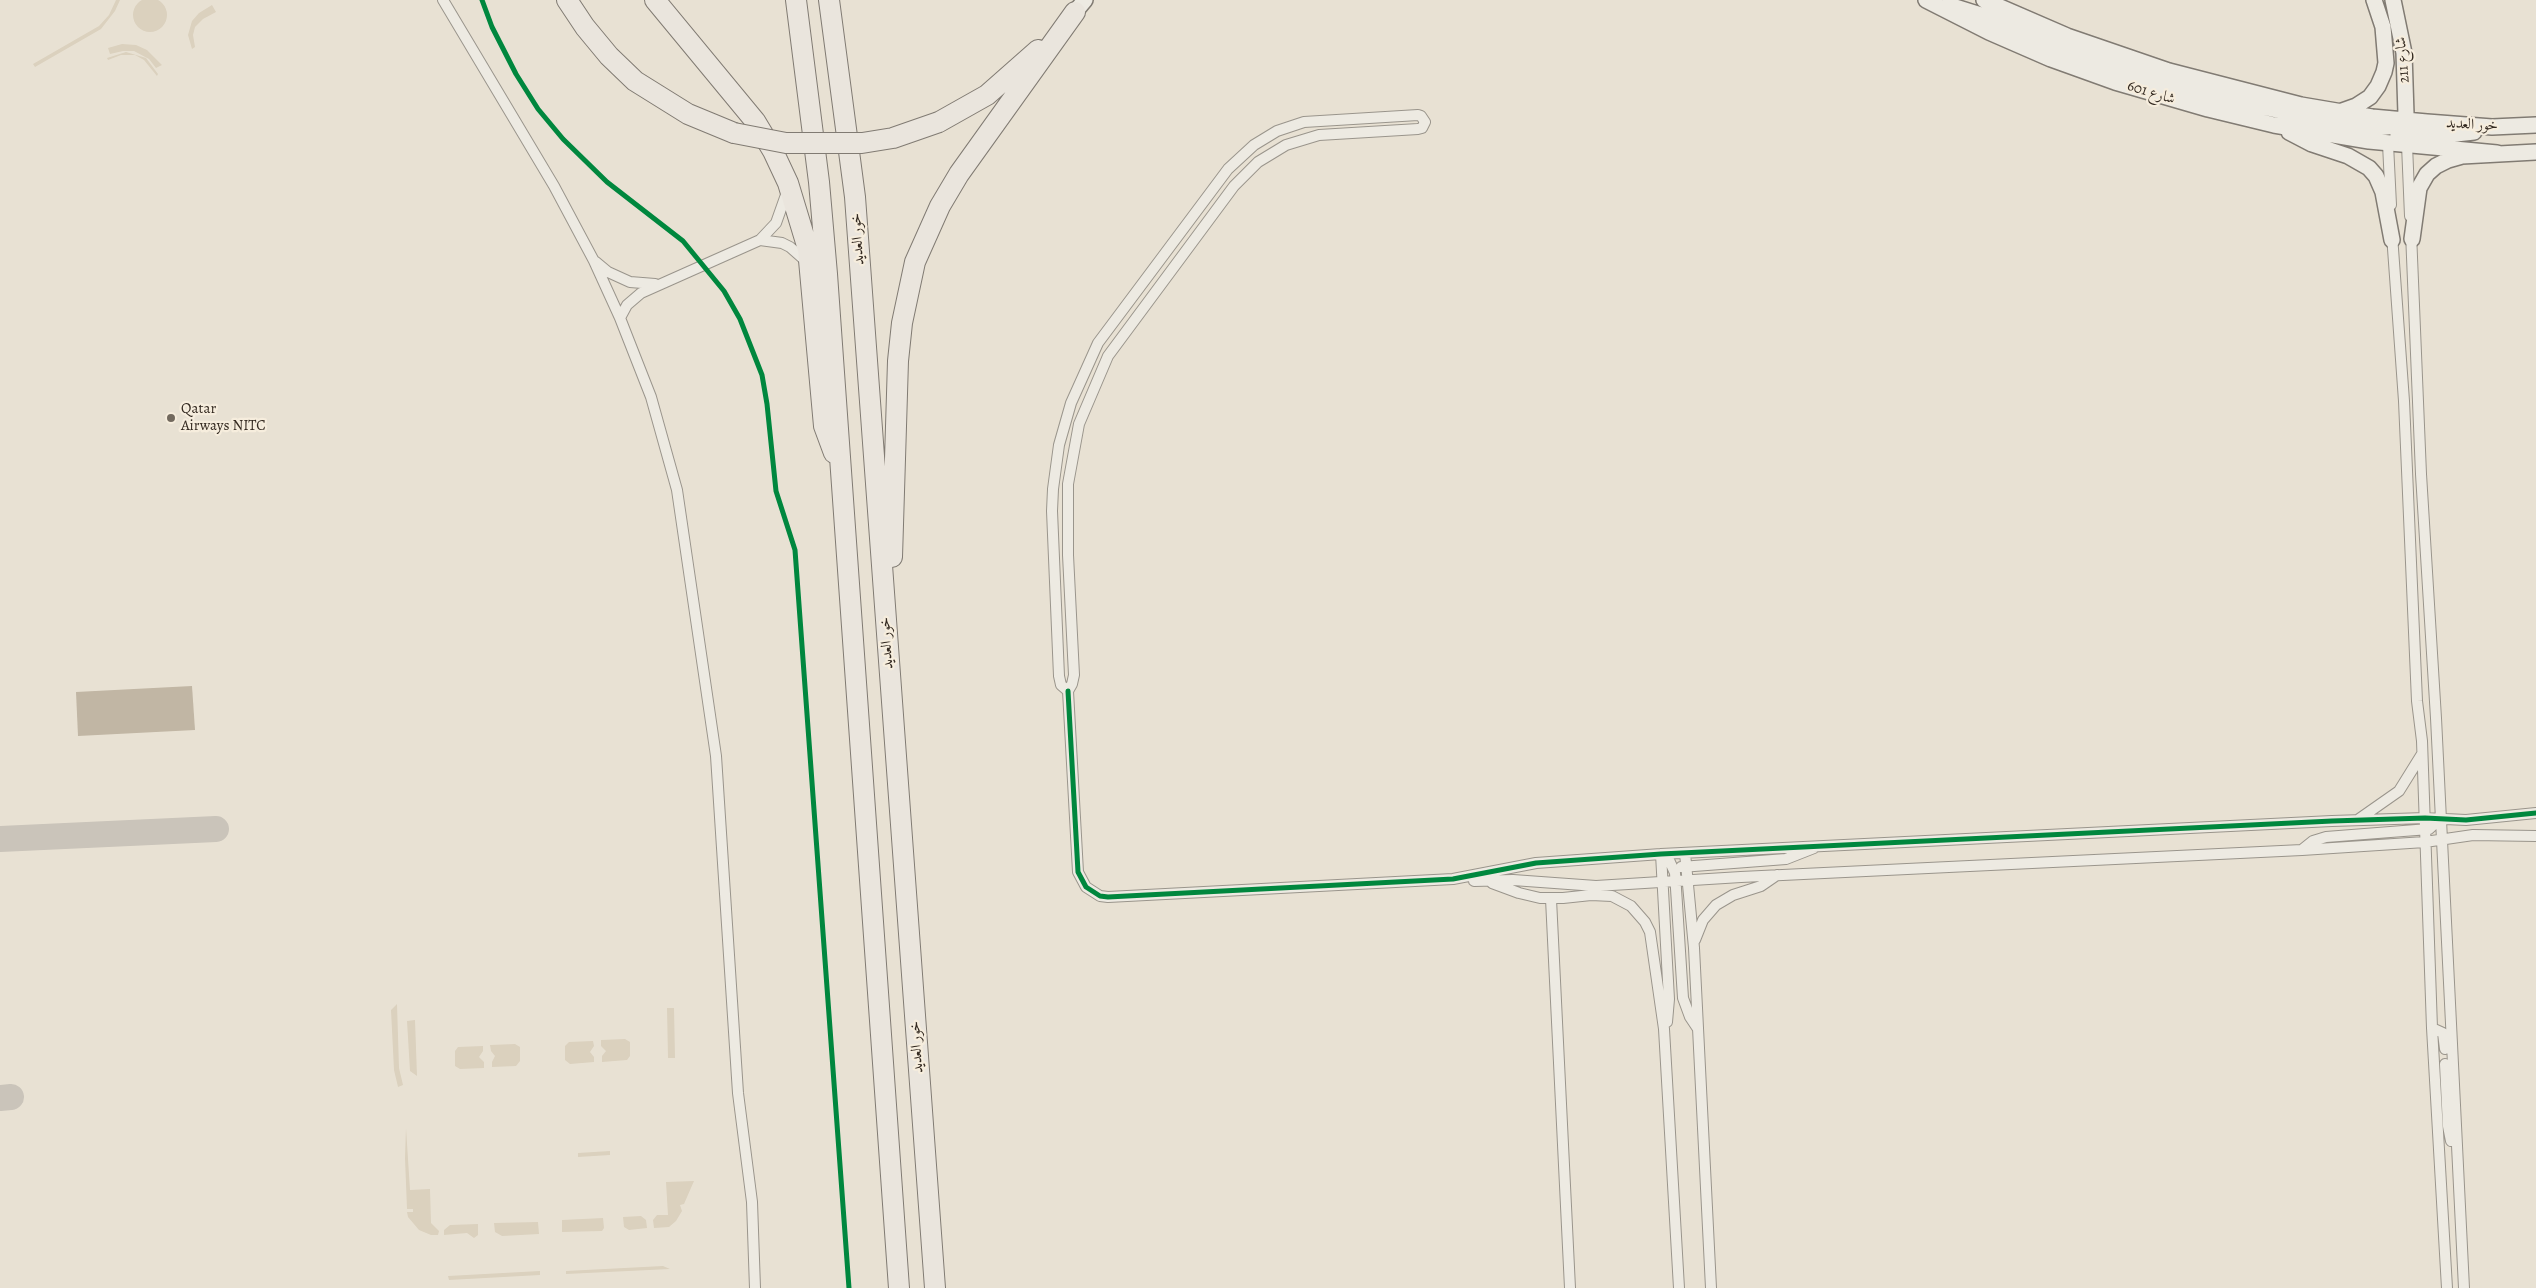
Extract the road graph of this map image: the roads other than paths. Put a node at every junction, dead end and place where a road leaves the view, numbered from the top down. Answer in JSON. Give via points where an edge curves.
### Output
{"nodes":[{"id":1,"x":443,"y":0,"type":"edge"},
{"id":2,"x":567,"y":0,"type":"edge"},
{"id":3,"x":655,"y":0,"type":"edge"},
{"id":4,"x":796,"y":0,"type":"edge"},
{"id":5,"x":829,"y":0,"type":"edge"},
{"id":6,"x":1926,"y":0,"type":"edge"},
{"id":7,"x":1934,"y":0,"type":"edge"},
{"id":8,"x":1984,"y":0,"type":"edge"},
{"id":9,"x":2374,"y":0,"type":"edge"},
{"id":10,"x":2394,"y":0,"type":"edge"},
{"id":11,"x":1080,"y":6,"type":"edge"},
{"id":12,"x":2340,"y":112,"type":"junction"},
{"id":13,"x":2274,"y":125,"type":"junction"},
{"id":14,"x":2536,"y":125,"type":"edge"},
{"id":15,"x":2407,"y":132,"type":"junction"},
{"id":16,"x":2388,"y":144,"type":"junction"},
{"id":17,"x":2536,"y":152,"type":"edge"},
{"id":18,"x":2497,"y":153,"type":"junction"},
{"id":19,"x":788,"y":184,"type":"junction"},
{"id":20,"x":2412,"y":239,"type":"junction"},
{"id":21,"x":760,"y":240,"type":"junction"},
{"id":22,"x":2392,"y":240,"type":"junction"},
{"id":23,"x":594,"y":261,"type":"junction"},
{"id":24,"x":808,"y":264,"type":"junction"},
{"id":25,"x":661,"y":284,"type":"junction"},
{"id":26,"x":620,"y":318,"type":"junction"},
{"id":27,"x":842,"y":468,"type":"junction"},
{"id":28,"x":885,"y":621,"type":"junction"},
{"id":29,"x":1068,"y":691,"type":"junction"},
{"id":30,"x":2423,"y":753,"type":"junction"},
{"id":31,"x":2536,"y":813,"type":"edge"},
{"id":32,"x":2425,"y":818,"type":"junction"},
{"id":33,"x":2440,"y":819,"type":"junction"},
{"id":34,"x":2357,"y":820,"type":"junction"},
{"id":35,"x":2425,"y":830,"type":"junction"},
{"id":36,"x":2536,"y":836,"type":"edge"},
{"id":37,"x":2441,"y":840,"type":"junction"},
{"id":38,"x":2424,"y":842,"type":"junction"},
{"id":39,"x":1817,"y":847,"type":"junction"},
{"id":40,"x":2302,"y":850,"type":"junction"},
{"id":41,"x":1685,"y":853,"type":"junction"},
{"id":42,"x":1661,"y":854,"type":"junction"},
{"id":43,"x":1686,"y":866,"type":"junction"},
{"id":44,"x":1674,"y":869,"type":"junction"},
{"id":45,"x":1777,"y":875,"type":"junction"},
{"id":46,"x":1453,"y":880,"type":"junction"},
{"id":47,"x":1677,"y":880,"type":"junction"},
{"id":48,"x":1688,"y":880,"type":"junction"},
{"id":49,"x":1663,"y":881,"type":"junction"},
{"id":50,"x":1489,"y":882,"type":"junction"},
{"id":51,"x":1551,"y":899,"type":"junction"},
{"id":52,"x":1694,"y":948,"type":"junction"},
{"id":53,"x":2432,"y":1028,"type":"junction"},
{"id":54,"x":1664,"y":1029,"type":"junction"},
{"id":55,"x":1698,"y":1030,"type":"junction"},
{"id":56,"x":2456,"y":1154,"type":"junction"},
{"id":57,"x":754,"y":1288,"type":"edge"},
{"id":58,"x":899,"y":1288,"type":"edge"},
{"id":59,"x":935,"y":1288,"type":"edge"},
{"id":60,"x":1570,"y":1288,"type":"edge"},
{"id":61,"x":1679,"y":1288,"type":"edge"},
{"id":62,"x":1711,"y":1288,"type":"edge"},
{"id":63,"x":2447,"y":1288,"type":"edge"},
{"id":64,"x":2464,"y":1288,"type":"edge"}],
"edges":[{"from":1,"to":23,"type":"street","via":[[554,186]]},
{"from":2,"to":11,"type":"highway","bridge":true,"via":[[597,42],[635,81],[688,114],[734,133],[786,143],[862,143],[893,138],[939,122],[987,95]]},
{"from":3,"to":19,"type":"highway","via":[[755,121],[774,151]]},
{"from":4,"to":27,"type":"highway","via":[[819,182]]},
{"from":5,"to":28,"type":"highway","name":"خور العديد","via":[[855,197]]},
{"from":6,"to":13,"type":"main road","name":"شارع 601","via":[[1989,32],[2084,71],[2176,101]]},
{"from":7,"to":15,"type":"main road","via":[[1980,14],[2125,72],[2210,96],[2303,117]]},
{"from":8,"to":12,"type":"main road","name":"شارع 601","via":[[2067,36],[2169,71]]},
{"from":9,"to":12,"type":"main road","name":"شارع 211","via":[[2383,27],[2384,72],[2370,96]]},
{"from":10,"to":15,"type":"main road","name":"شارع 211","via":[[2404,53]]},
{"from":11,"to":28,"type":"highway","via":[[959,174],[940,206],[915,262],[903,315],[898,361],[895,500]]},
{"from":12,"to":15,"type":"main road","name":"شارع 601"},
{"from":13,"to":16,"type":"main road","name":"شارع 601"},
{"from":13,"to":22,"type":"main road","via":[[2370,168],[2383,192]]},
{"from":14,"to":15,"type":"main road","name":"خور العديد","via":[[2492,127],[2460,134]]},
{"from":15,"to":16,"type":"main road"},
{"from":15,"to":18,"type":"main road"},
{"from":15,"to":20,"type":"street"},
{"from":16,"to":22,"type":"street"},
{"from":17,"to":18,"type":"main road"},
{"from":18,"to":20,"type":"main road","via":[[2448,160],[2427,174],[2416,200]]},
{"from":19,"to":21,"type":"street","via":[[776,223]]},
{"from":19,"to":24,"type":"highway","via":[[804,230]]},
{"from":20,"to":33,"type":"street"},
{"from":21,"to":24,"type":"street","via":[[782,243]]},
{"from":21,"to":25,"type":"street"},
{"from":22,"to":30,"type":"street","via":[[2404,401],[2417,701]]},
{"from":23,"to":25,"type":"street","via":[[630,282]]},
{"from":23,"to":26,"type":"street"},
{"from":24,"to":27,"type":"highway","via":[[824,426]]},
{"from":25,"to":26,"type":"street","via":[[634,297]]},
{"from":26,"to":57,"type":"street","via":[[650,397],[677,490],[686,566],[708,691],[719,789],[738,1093],[752,1202]]},
{"from":27,"to":58,"type":"highway"},
{"from":28,"to":59,"type":"highway","name":"خور العديد"},
{"from":29,"to":29,"type":"street","via":[[1074,675],[1068,484],[1079,424],[1108,356],[1234,186],[1258,162],[1286,145],[1319,136],[1422,128],[1425,122],[1421,116],[1318,120],[1290,126],[1254,145],[1228,169],[1098,343],[1071,403],[1059,445],[1053,489],[1059,676],[1061,685]]},
{"from":29,"to":46,"type":"street","via":[[1077,864],[1081,880],[1093,892],[1108,897]]},
{"from":30,"to":32,"type":"street"},
{"from":30,"to":34,"type":"street","via":[[2399,791]]},
{"from":31,"to":33,"type":"street","via":[[2466,820]]},
{"from":32,"to":33,"type":"street"},
{"from":32,"to":34,"type":"street"},
{"from":32,"to":35,"type":"street"},
{"from":33,"to":35,"type":"street","via":[[2432,828]]},
{"from":33,"to":37,"type":"street"},
{"from":34,"to":39,"type":"street"},
{"from":35,"to":38,"type":"street"},
{"from":35,"to":40,"type":"street","via":[[2326,837]]},
{"from":36,"to":37,"type":"street","via":[[2473,835]]},
{"from":37,"to":38,"type":"street"},
{"from":37,"to":56,"type":"street"},
{"from":38,"to":40,"type":"street"},
{"from":38,"to":53,"type":"street"},
{"from":39,"to":41,"type":"street"},
{"from":39,"to":43,"type":"street","via":[[1786,859]]},
{"from":40,"to":45,"type":"street"},
{"from":41,"to":42,"type":"street"},
{"from":41,"to":43,"type":"street"},
{"from":42,"to":44,"type":"street"},
{"from":42,"to":46,"type":"street","via":[[1536,863]]},
{"from":42,"to":49,"type":"street"},
{"from":43,"to":44,"type":"street"},
{"from":43,"to":48,"type":"street"},
{"from":44,"to":47,"type":"street"},
{"from":44,"to":49,"type":"street"},
{"from":45,"to":48,"type":"street"},
{"from":45,"to":52,"type":"street","via":[[1761,886],[1733,895],[1716,905],[1698,929]]},
{"from":46,"to":50,"type":"street"},
{"from":47,"to":48,"type":"street"},
{"from":47,"to":49,"type":"street"},
{"from":47,"to":55,"type":"street","via":[[1683,998]]},
{"from":48,"to":52,"type":"street"},
{"from":49,"to":50,"type":"street","via":[[1596,886],[1513,880]]},
{"from":49,"to":54,"type":"street","via":[[1669,999]]},
{"from":50,"to":51,"type":"street"},
{"from":51,"to":54,"type":"street","via":[[1602,894],[1622,900],[1639,913],[1650,932]]},
{"from":51,"to":60,"type":"street"},
{"from":52,"to":55,"type":"street"},
{"from":53,"to":56,"type":"street","via":[[2441,1030],[2444,1036],[2448,1133]]},
{"from":53,"to":63,"type":"street"},
{"from":54,"to":61,"type":"street"},
{"from":55,"to":62,"type":"street"},
{"from":56,"to":64,"type":"street"}]}
